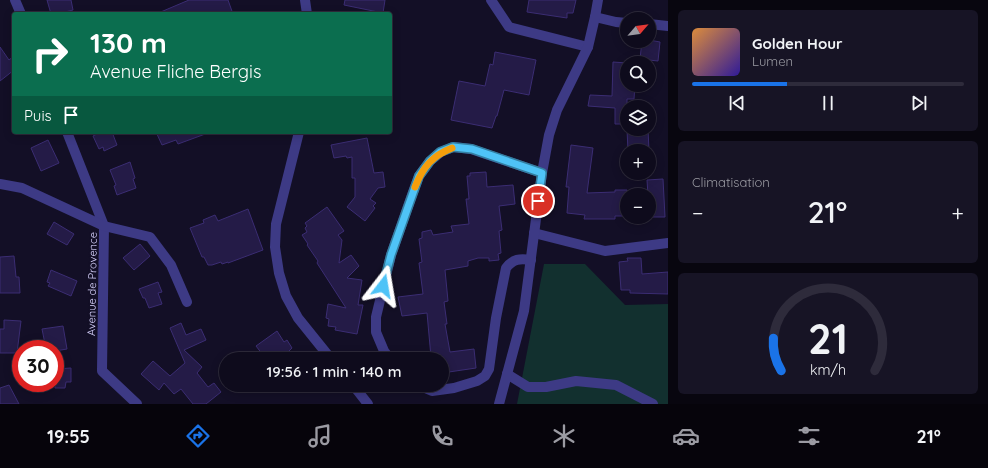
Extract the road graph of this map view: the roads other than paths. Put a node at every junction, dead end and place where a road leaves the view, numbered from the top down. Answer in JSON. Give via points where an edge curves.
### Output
{"nodes":[{"id":1,"x":15,"y":0,"type":"edge"},
{"id":2,"x":305,"y":0,"type":"edge"},
{"id":3,"x":491,"y":0,"type":"edge"},
{"id":4,"x":598,"y":0,"type":"edge"},
{"id":5,"x":20,"y":12,"type":"edge"},
{"id":6,"x":307,"y":12,"type":"edge"},
{"id":7,"x":596,"y":17,"type":"junction"},
{"id":8,"x":620,"y":22,"type":"edge"},
{"id":9,"x":656,"y":25,"type":"edge"},
{"id":10,"x":668,"y":26,"type":"edge"},
{"id":11,"x":588,"y":47,"type":"junction"},
{"id":12,"x":68,"y":134,"type":"edge"},
{"id":13,"x":298,"y":134,"type":"edge"},
{"id":14,"x":542,"y":173,"type":"junction"},
{"id":15,"x":0,"y":184,"type":"edge"},
{"id":16,"x":104,"y":226,"type":"junction"},
{"id":17,"x":534,"y":233,"type":"junction"},
{"id":18,"x":668,"y":243,"type":"edge"},
{"id":19,"x":531,"y":260,"type":"junction"},
{"id":20,"x":187,"y":302,"type":"dead end"},
{"id":21,"x":325,"y":352,"type":"edge"},
{"id":22,"x":385,"y":352,"type":"edge"},
{"id":23,"x":507,"y":374,"type":"junction"},
{"id":24,"x":449,"y":389,"type":"edge"},
{"id":25,"x":359,"y":392,"type":"edge"},
{"id":26,"x":137,"y":404,"type":"edge"},
{"id":27,"x":368,"y":404,"type":"edge"},
{"id":28,"x":499,"y":404,"type":"edge"},
{"id":29,"x":653,"y":404,"type":"edge"}],
"edges":[{"from":1,"to":5,"type":"street"},
{"from":2,"to":6,"type":"street"},
{"from":3,"to":11,"type":"street","via":[[509,27]]},
{"from":4,"to":7,"type":"street"},
{"from":7,"to":8,"type":"street"},
{"from":7,"to":11,"type":"street"},
{"from":9,"to":10,"type":"street"},
{"from":11,"to":14,"type":"street","via":[[557,110],[549,134]]},
{"from":12,"to":16,"type":"street","name":"Avenue de Provence"},
{"from":13,"to":21,"type":"street","via":[[276,224],[275,247],[286,296],[298,318]]},
{"from":14,"to":17,"type":"street"},
{"from":14,"to":22,"type":"street","via":[[472,149],[453,147],[440,152],[430,161],[419,176],[391,255],[376,317],[376,332]]},
{"from":15,"to":16,"type":"street","via":[[22,188]]},
{"from":16,"to":20,"type":"street","via":[[150,236],[172,265]]},
{"from":16,"to":26,"type":"street","name":"Avenue de Provence","via":[[102,371]]},
{"from":17,"to":18,"type":"street","via":[[605,250]]},
{"from":17,"to":19,"type":"street"},
{"from":19,"to":23,"type":"street","via":[[524,311]]},
{"from":19,"to":24,"type":"street","via":[[519,258],[506,268],[489,369],[485,376],[477,382]]},
{"from":23,"to":28,"type":"street"},
{"from":23,"to":29,"type":"street","via":[[528,386],[546,387],[576,381],[616,385]]},
{"from":25,"to":27,"type":"street"}]}
